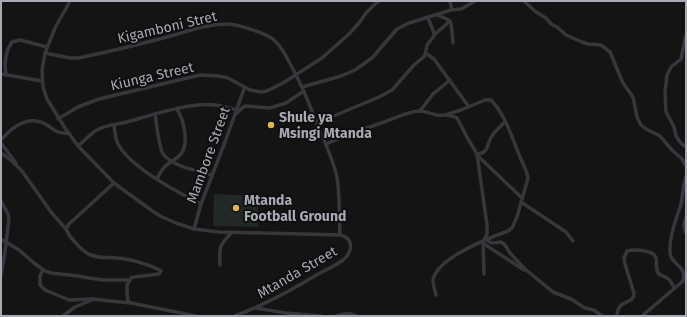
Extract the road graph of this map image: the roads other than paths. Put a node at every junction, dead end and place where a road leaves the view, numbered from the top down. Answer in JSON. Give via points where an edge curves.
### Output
{"nodes":[{"id":1,"x":70,"y":1,"type":"edge"},
{"id":2,"x":379,"y":1,"type":"edge"},
{"id":3,"x":450,"y":1,"type":"edge"},
{"id":4,"x":475,"y":1,"type":"edge"},
{"id":5,"x":524,"y":1,"type":"edge"},
{"id":6,"x":452,"y":10,"type":"junction"},
{"id":7,"x":437,"y":15,"type":"junction"},
{"id":8,"x":428,"y":18,"type":"junction"},
{"id":9,"x":450,"y":21,"type":"junction"},
{"id":10,"x":686,"y":34,"type":"edge"},
{"id":11,"x":434,"y":35,"type":"junction"},
{"id":12,"x":453,"y":43,"type":"dead end"},
{"id":13,"x":47,"y":47,"type":"junction"},
{"id":14,"x":45,"y":53,"type":"junction"},
{"id":15,"x":425,"y":55,"type":"junction"},
{"id":16,"x":1,"y":74,"type":"edge"},
{"id":17,"x":295,"y":74,"type":"junction"},
{"id":18,"x":6,"y":75,"type":"junction"},
{"id":19,"x":450,"y":80,"type":"junction"},
{"id":20,"x":42,"y":81,"type":"junction"},
{"id":21,"x":244,"y":89,"type":"dead end"},
{"id":22,"x":303,"y":89,"type":"junction"},
{"id":23,"x":469,"y":107,"type":"junction"},
{"id":24,"x":177,"y":109,"type":"junction"},
{"id":25,"x":237,"y":110,"type":"junction"},
{"id":26,"x":420,"y":111,"type":"junction"},
{"id":27,"x":155,"y":114,"type":"junction"},
{"id":28,"x":448,"y":114,"type":"junction"},
{"id":29,"x":235,"y":116,"type":"junction"},
{"id":30,"x":58,"y":119,"type":"junction"},
{"id":31,"x":505,"y":122,"type":"junction"},
{"id":32,"x":317,"y":123,"type":"junction"},
{"id":33,"x":114,"y":125,"type":"junction"},
{"id":34,"x":69,"y":133,"type":"junction"},
{"id":35,"x":1,"y":140,"type":"edge"},
{"id":36,"x":1,"y":143,"type":"edge"},
{"id":37,"x":326,"y":144,"type":"junction"},
{"id":38,"x":78,"y":146,"type":"junction"},
{"id":39,"x":686,"y":147,"type":"edge"},
{"id":40,"x":1,"y":153,"type":"edge"},
{"id":41,"x":478,"y":155,"type":"junction"},
{"id":42,"x":171,"y":162,"type":"junction"},
{"id":43,"x":686,"y":164,"type":"edge"},
{"id":44,"x":18,"y":166,"type":"junction"},
{"id":45,"x":212,"y":175,"type":"junction"},
{"id":46,"x":686,"y":176,"type":"edge"},
{"id":47,"x":157,"y":179,"type":"junction"},
{"id":48,"x":114,"y":183,"type":"junction"},
{"id":49,"x":521,"y":200,"type":"junction"},
{"id":50,"x":1,"y":201,"type":"edge"},
{"id":51,"x":201,"y":204,"type":"junction"},
{"id":52,"x":686,"y":217,"type":"edge"},
{"id":53,"x":194,"y":228,"type":"junction"},
{"id":54,"x":66,"y":229,"type":"junction"},
{"id":55,"x":232,"y":232,"type":"junction"},
{"id":56,"x":686,"y":233,"type":"edge"},
{"id":57,"x":340,"y":235,"type":"junction"},
{"id":58,"x":1,"y":239,"type":"edge"},
{"id":59,"x":6,"y":242,"type":"junction"},
{"id":60,"x":484,"y":242,"type":"junction"},
{"id":61,"x":574,"y":242,"type":"dead end"},
{"id":62,"x":220,"y":265,"type":"dead end"},
{"id":63,"x":43,"y":270,"type":"junction"},
{"id":64,"x":484,"y":274,"type":"dead end"},
{"id":65,"x":1,"y":276,"type":"edge"},
{"id":66,"x":536,"y":278,"type":"junction"},
{"id":67,"x":129,"y":280,"type":"junction"},
{"id":68,"x":674,"y":288,"type":"junction"},
{"id":69,"x":436,"y":296,"type":"dead end"},
{"id":70,"x":94,"y":299,"type":"junction"},
{"id":71,"x":74,"y":300,"type":"junction"},
{"id":72,"x":131,"y":303,"type":"junction"},
{"id":73,"x":75,"y":307,"type":"junction"},
{"id":74,"x":255,"y":308,"type":"junction"},
{"id":75,"x":63,"y":316,"type":"edge"},
{"id":76,"x":196,"y":316,"type":"edge"},
{"id":77,"x":235,"y":316,"type":"edge"},
{"id":78,"x":320,"y":316,"type":"edge"},
{"id":79,"x":336,"y":316,"type":"edge"},
{"id":80,"x":357,"y":316,"type":"edge"},
{"id":81,"x":602,"y":316,"type":"edge"},
{"id":82,"x":617,"y":316,"type":"edge"},
{"id":83,"x":642,"y":316,"type":"edge"}],
"edges":[{"from":1,"to":13,"type":"street","name":"Mtanda Street"},
{"from":2,"to":17,"type":"street","via":[[328,53]]},
{"from":3,"to":6,"type":"street"},
{"from":4,"to":6,"type":"street","via":[[465,8]]},
{"from":5,"to":43,"type":"street","via":[[572,38],[588,44],[601,45],[610,52],[623,83],[633,97],[641,125],[660,136]]},
{"from":6,"to":7,"type":"street"},
{"from":7,"to":8,"type":"street"},
{"from":7,"to":9,"type":"street"},
{"from":8,"to":11,"type":"street"},
{"from":8,"to":22,"type":"street","via":[[398,29],[372,58],[355,70]]},
{"from":9,"to":11,"type":"street"},
{"from":9,"to":12,"type":"street"},
{"from":10,"to":39,"type":"street","via":[[681,59],[671,67],[667,75],[665,100],[666,112],[676,136]]},
{"from":11,"to":15,"type":"street","via":[[427,45]]},
{"from":13,"to":14,"type":"street","name":"Mtanda Street"},
{"from":13,"to":18,"type":"street","via":[[20,40],[12,42],[4,66]]},
{"from":14,"to":17,"type":"street","name":"Kigamboni Stret","via":[[78,58],[201,27],[231,24],[273,39],[280,45]]},
{"from":14,"to":20,"type":"street","name":"Mtanda Street"},
{"from":15,"to":19,"type":"street","via":[[430,56]]},
{"from":15,"to":32,"type":"street","via":[[392,90]]},
{"from":16,"to":18,"type":"street"},
{"from":17,"to":22,"type":"street","name":"Kigamboni Stret"},
{"from":17,"to":30,"type":"street","name":"Kiunga Street","via":[[272,89],[262,92],[245,88],[228,78],[200,75],[99,99],[78,107]]},
{"from":18,"to":20,"type":"street"},
{"from":19,"to":23,"type":"street"},
{"from":19,"to":26,"type":"street","via":[[433,94]]},
{"from":20,"to":30,"type":"street","name":"Mtanda Street","via":[[47,99]]},
{"from":21,"to":25,"type":"street","name":"Mambore Street"},
{"from":22,"to":29,"type":"street","via":[[286,103],[270,108],[246,106]]},
{"from":22,"to":32,"type":"street","name":"Kigamboni Stret"},
{"from":23,"to":28,"type":"street"},
{"from":23,"to":31,"type":"street","via":[[491,100]]},
{"from":24,"to":25,"type":"street","via":[[208,105]]},
{"from":24,"to":27,"type":"street"},
{"from":24,"to":42,"type":"street","via":[[184,123],[184,146],[179,156]]},
{"from":25,"to":29,"type":"street","name":"Mambore Street"},
{"from":26,"to":28,"type":"street","via":[[437,115]]},
{"from":26,"to":37,"type":"street"},
{"from":27,"to":33,"type":"street"},
{"from":27,"to":42,"type":"street","via":[[161,147]]},
{"from":28,"to":41,"type":"street","via":[[457,118]]},
{"from":29,"to":45,"type":"street","name":"Mambore Street"},
{"from":30,"to":34,"type":"street","name":"Mtanda Street"},
{"from":31,"to":41,"type":"street","via":[[492,135],[486,151]]},
{"from":31,"to":49,"type":"street","via":[[528,174]]},
{"from":32,"to":37,"type":"street","name":"Kigamboni Stret"},
{"from":33,"to":38,"type":"street","via":[[102,127]]},
{"from":33,"to":47,"type":"street","via":[[117,142],[126,155]]},
{"from":34,"to":35,"type":"street","via":[[60,133],[41,122],[28,120]]},
{"from":34,"to":38,"type":"street","name":"Mtanda Street"},
{"from":36,"to":44,"type":"street"},
{"from":37,"to":57,"type":"street","name":"Kigamboni Stret","via":[[337,178]]},
{"from":38,"to":48,"type":"street","name":"Mtanda Street"},
{"from":40,"to":44,"type":"street"},
{"from":41,"to":49,"type":"street"},
{"from":41,"to":60,"type":"street","via":[[487,224]]},
{"from":42,"to":45,"type":"street"},
{"from":42,"to":47,"type":"street","via":[[162,169]]},
{"from":44,"to":54,"type":"street"},
{"from":45,"to":51,"type":"street","name":"Mambore Street"},
{"from":46,"to":68,"type":"street","via":[[671,235],[670,251],[672,259],[684,270],[685,276]]},
{"from":47,"to":51,"type":"street"},
{"from":48,"to":53,"type":"street","name":"Mtanda Street","via":[[162,217]]},
{"from":48,"to":54,"type":"street"},
{"from":49,"to":60,"type":"street","via":[[512,228]]},
{"from":49,"to":61,"type":"street","via":[[566,232]]},
{"from":50,"to":59,"type":"street","via":[[9,218]]},
{"from":51,"to":53,"type":"street","name":"Mambore Street"},
{"from":52,"to":56,"type":"street"},
{"from":53,"to":55,"type":"street","name":"Mtanda Street"},
{"from":54,"to":67,"type":"street","via":[[86,254],[127,259],[161,272]]},
{"from":55,"to":57,"type":"street","name":"Mtanda Street"},
{"from":55,"to":62,"type":"street","via":[[220,247]]},
{"from":57,"to":74,"type":"street","name":"Mtanda Street","via":[[347,238],[350,243],[350,251],[343,260]]},
{"from":58,"to":59,"type":"street"},
{"from":59,"to":63,"type":"street"},
{"from":59,"to":65,"type":"street"},
{"from":60,"to":64,"type":"street"},
{"from":60,"to":66,"type":"street"},
{"from":60,"to":66,"type":"street","via":[[501,242],[515,260]]},
{"from":60,"to":69,"type":"street","via":[[456,255],[443,266],[433,281]]},
{"from":63,"to":67,"type":"street","via":[[89,278]]},
{"from":63,"to":71,"type":"street","via":[[40,276],[40,285],[43,288],[63,298]]},
{"from":66,"to":81,"type":"street","via":[[554,292]]},
{"from":67,"to":72,"type":"street","via":[[127,292],[128,301]]},
{"from":68,"to":82,"type":"street","via":[[670,280],[657,272],[655,255],[638,250],[628,251],[624,264],[634,296],[619,306]]},
{"from":68,"to":83,"type":"street"},
{"from":70,"to":71,"type":"street"},
{"from":70,"to":72,"type":"street"},
{"from":70,"to":73,"type":"street"},
{"from":71,"to":73,"type":"street"},
{"from":72,"to":76,"type":"street"},
{"from":73,"to":75,"type":"street"},
{"from":74,"to":77,"type":"street","name":"Mtanda Street"},
{"from":74,"to":78,"type":"street"},
{"from":79,"to":80,"type":"street","via":[[349,313]]}]}
